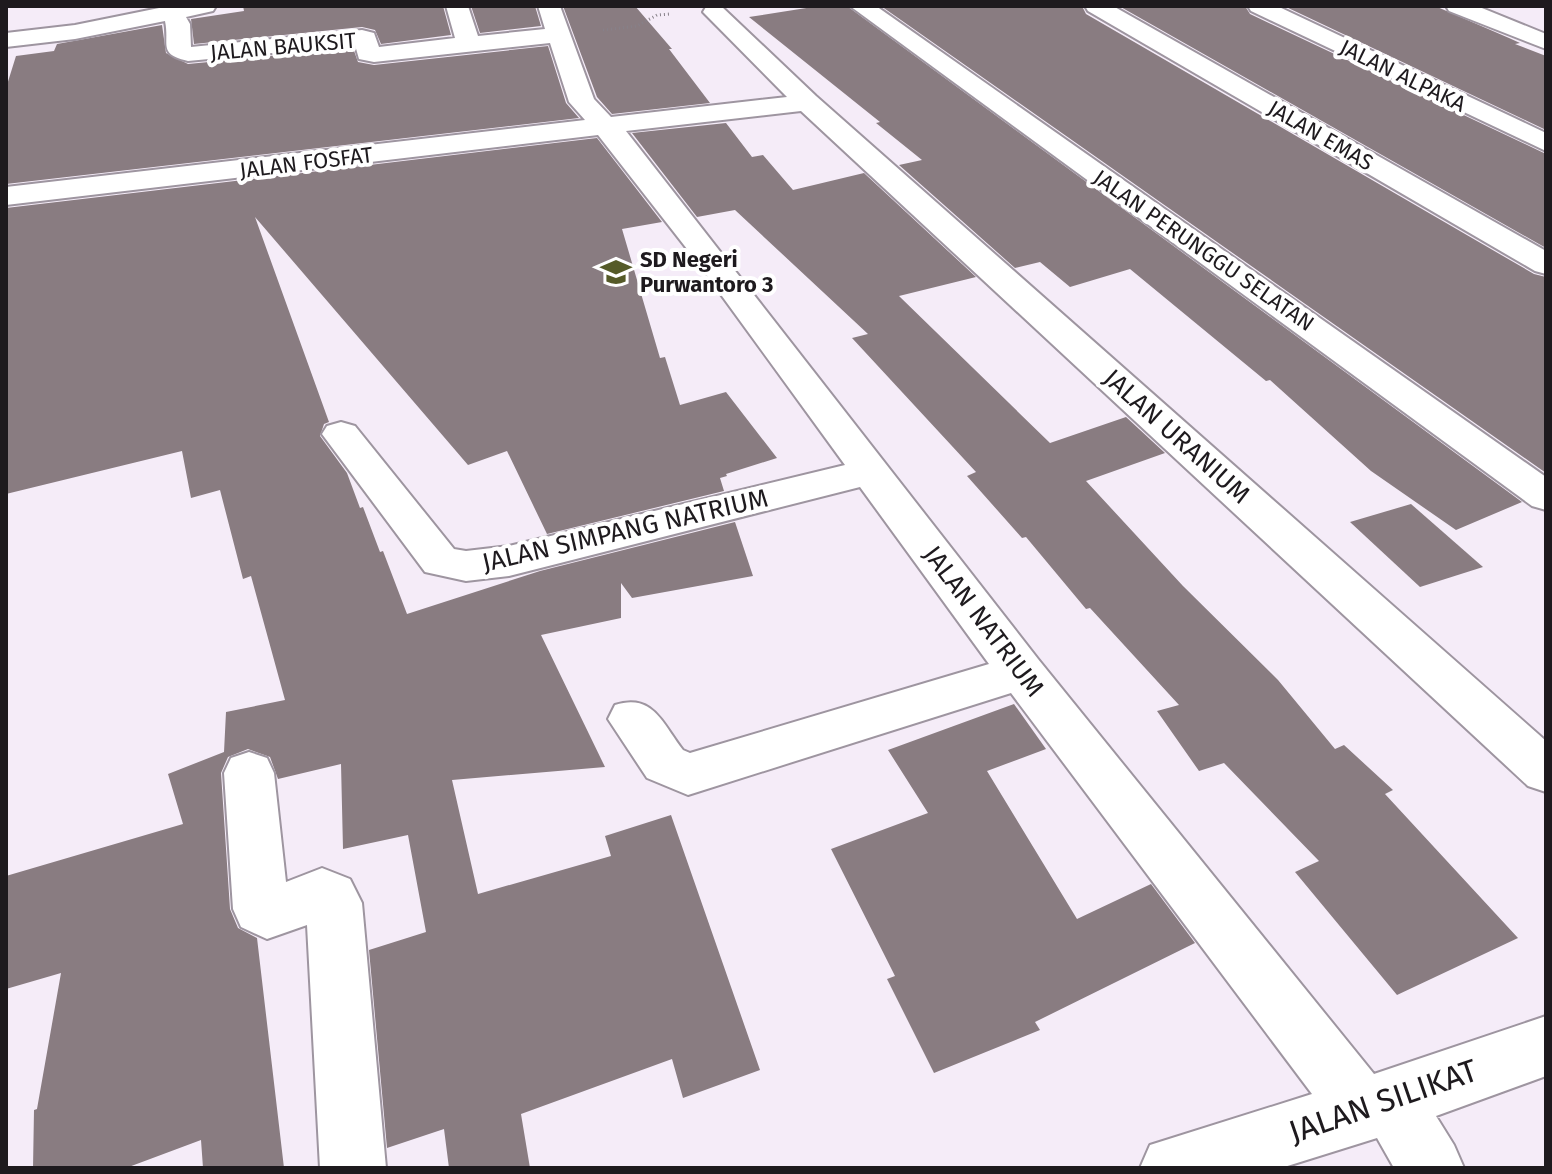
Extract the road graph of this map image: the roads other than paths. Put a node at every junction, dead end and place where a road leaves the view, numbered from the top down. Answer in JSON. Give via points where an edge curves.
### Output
{"nodes":[{"id":1,"x":205,"y":6,"type":"edge"},
{"id":2,"x":457,"y":6,"type":"edge"},
{"id":3,"x":549,"y":6,"type":"edge"},
{"id":4,"x":861,"y":6,"type":"edge"},
{"id":5,"x":1096,"y":6,"type":"edge"},
{"id":6,"x":1259,"y":6,"type":"edge"},
{"id":7,"x":1457,"y":6,"type":"edge"},
{"id":8,"x":172,"y":12,"type":"junction"},
{"id":9,"x":714,"y":12,"type":"road end"},
{"id":10,"x":558,"y":35,"type":"junction"},
{"id":11,"x":6,"y":40,"type":"edge"},
{"id":12,"x":1546,"y":42,"type":"edge"},
{"id":13,"x":469,"y":44,"type":"junction"},
{"id":14,"x":807,"y":102,"type":"junction"},
{"id":15,"x":606,"y":128,"type":"junction"},
{"id":16,"x":1546,"y":143,"type":"edge"},
{"id":17,"x":6,"y":196,"type":"edge"},
{"id":18,"x":1546,"y":233,"type":"edge"},
{"id":19,"x":1510,"y":244,"type":"junction"},
{"id":20,"x":1546,"y":264,"type":"edge"},
{"id":21,"x":341,"y":434,"type":"dead end"},
{"id":22,"x":872,"y":471,"type":"junction"},
{"id":23,"x":1546,"y":497,"type":"edge"},
{"id":24,"x":1021,"y":672,"type":"junction"},
{"id":25,"x":632,"y":719,"type":"dead end"},
{"id":26,"x":1546,"y":771,"type":"edge"},
{"id":27,"x":249,"y":773,"type":"dead end"},
{"id":28,"x":1546,"y":1046,"type":"edge"},
{"id":29,"x":1377,"y":1105,"type":"junction"},
{"id":30,"x":353,"y":1168,"type":"edge"},
{"id":31,"x":1173,"y":1168,"type":"edge"},
{"id":32,"x":1431,"y":1168,"type":"edge"}],
"edges":[{"from":1,"to":8,"type":"street","name":"JALAN BAUKSIT"},
{"from":2,"to":13,"type":"street"},
{"from":3,"to":10,"type":"street","name":"JALAN NATRIUM"},
{"from":4,"to":23,"type":"street","name":"JALAN PERUNGGU SELATAN"},
{"from":5,"to":19,"type":"street","name":"JALAN EMAS"},
{"from":6,"to":16,"type":"street","name":"JALAN ALPAKA"},
{"from":7,"to":12,"type":"street"},
{"from":8,"to":11,"type":"street","name":"JALAN BAUKSIT"},
{"from":8,"to":13,"type":"street","name":"JALAN BAUKSIT","via":[[178,24],[178,50],[188,54],[362,37],[370,54]]},
{"from":9,"to":14,"type":"street","name":"JALAN URANIUM"},
{"from":10,"to":13,"type":"street"},
{"from":10,"to":15,"type":"street","name":"JALAN NATRIUM","via":[[582,102]]},
{"from":14,"to":15,"type":"street"},
{"from":14,"to":26,"type":"street","name":"JALAN URANIUM"},
{"from":15,"to":17,"type":"street","name":"JALAN FOSFAT"},
{"from":15,"to":22,"type":"street","name":"JALAN NATRIUM"},
{"from":18,"to":19,"type":"street"},
{"from":19,"to":20,"type":"street","name":"JALAN EMAS"},
{"from":21,"to":22,"type":"street","name":"JALAN SIMPANG NATRIUM","via":[[440,561],[466,566],[509,561]]},
{"from":22,"to":24,"type":"street","name":"JALAN NATRIUM"},
{"from":24,"to":25,"type":"street","via":[[688,774],[665,764]]},
{"from":24,"to":29,"type":"street","name":"JALAN NATRIUM"},
{"from":27,"to":30,"type":"street","via":[[261,909],[273,913],[322,893],[334,903]]},
{"from":28,"to":29,"type":"street","name":"JALAN SILIKAT"},
{"from":29,"to":31,"type":"street","name":"JALAN SILIKAT"},
{"from":29,"to":32,"type":"street","name":"JALAN NATRIUM"}]}
